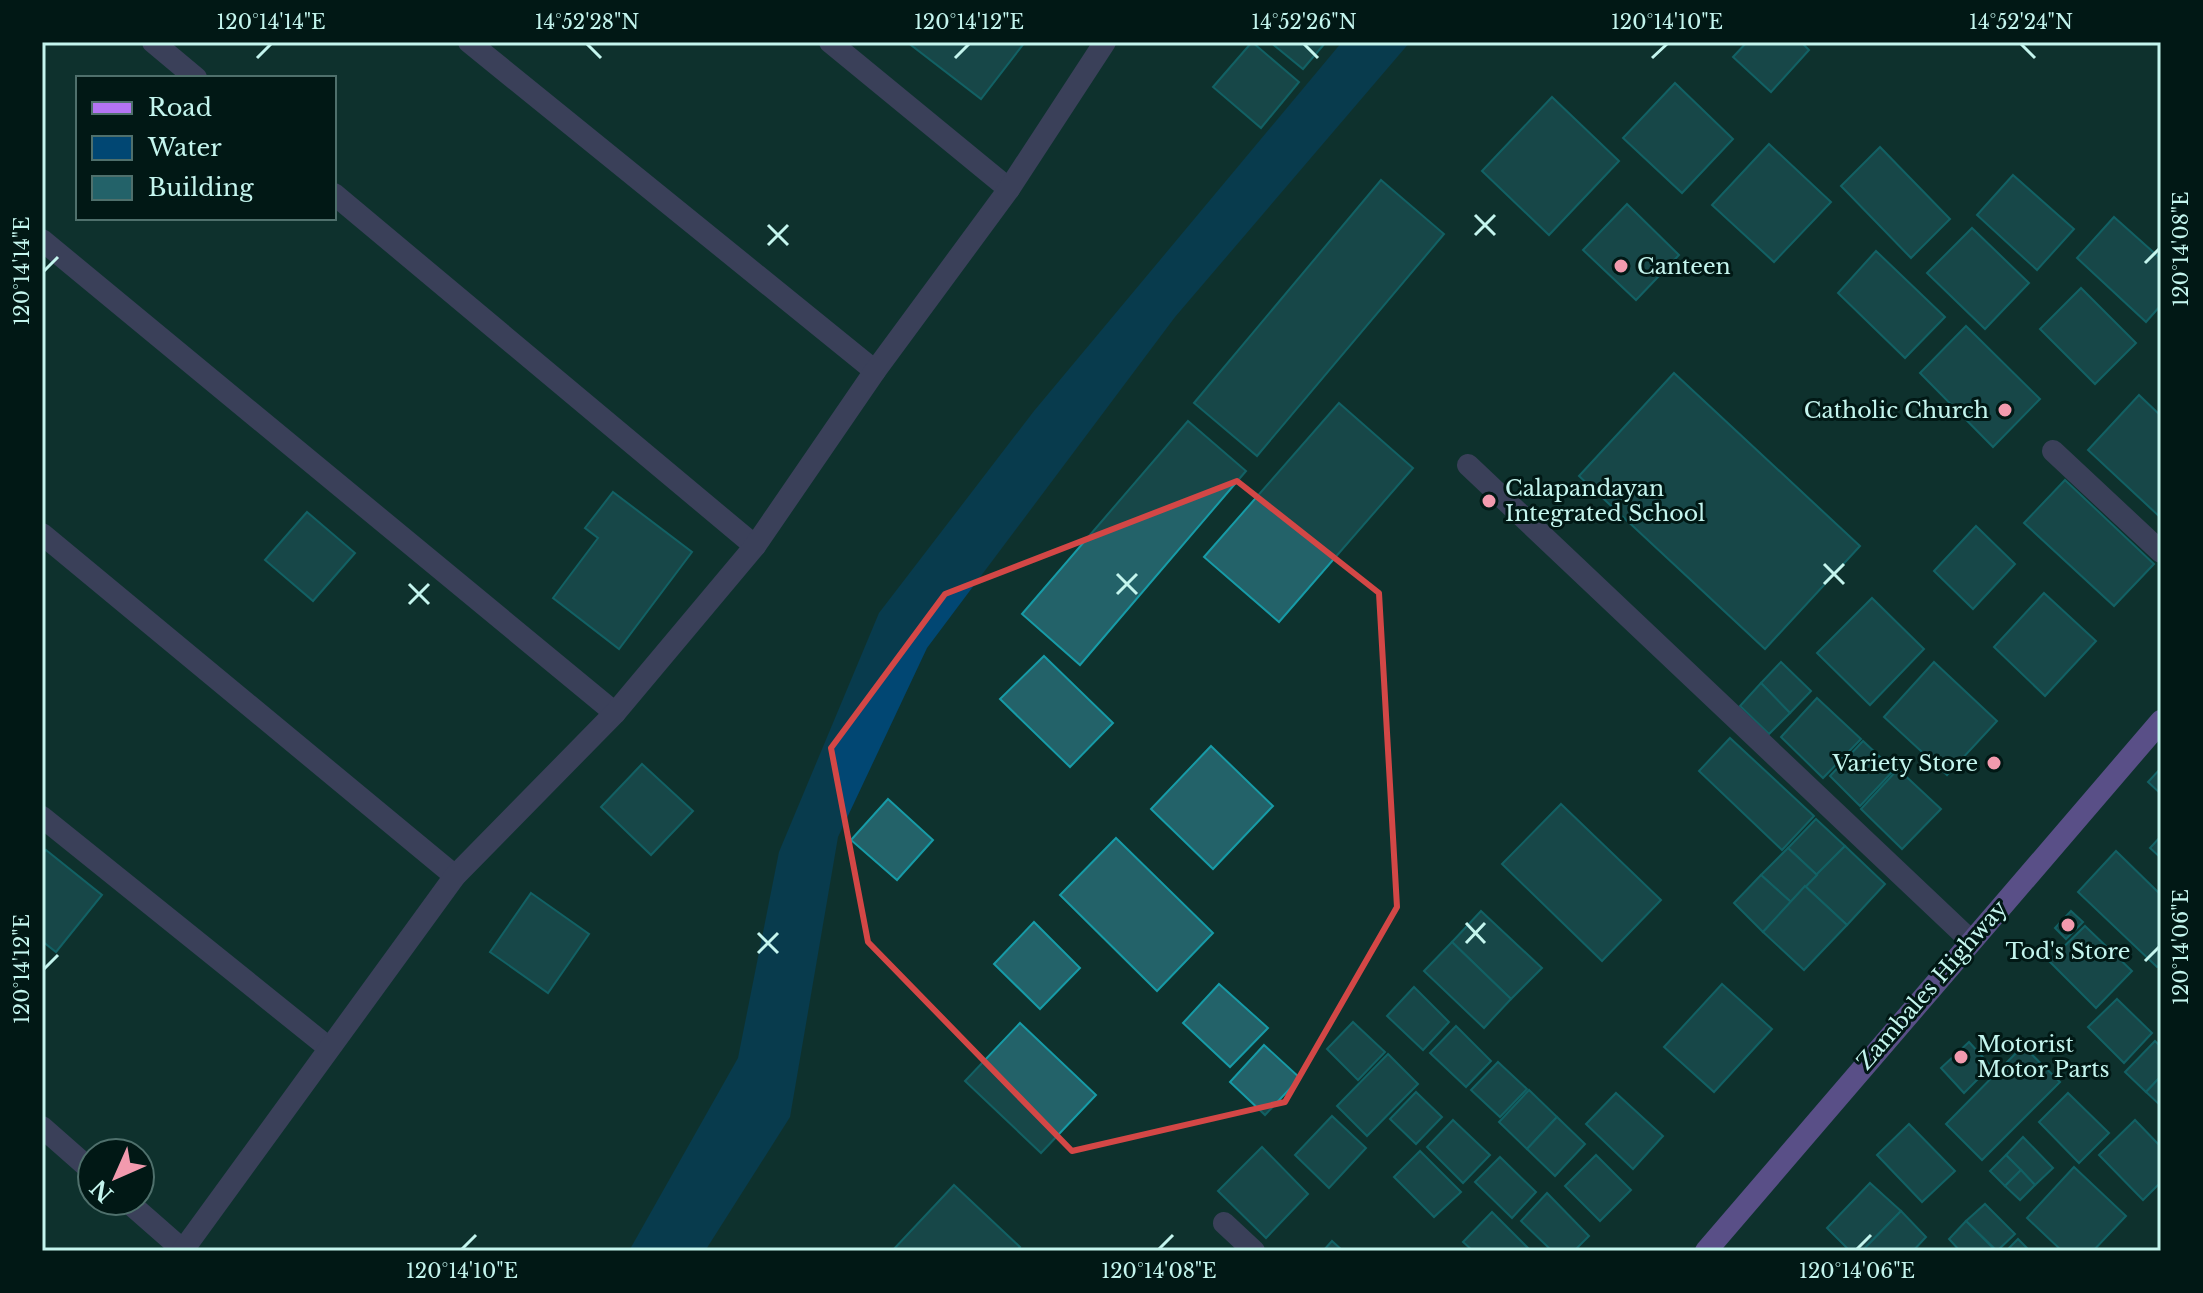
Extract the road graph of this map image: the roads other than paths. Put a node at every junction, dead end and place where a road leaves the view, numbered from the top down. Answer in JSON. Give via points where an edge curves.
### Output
{"nodes":[{"id":1,"x":153,"y":42,"type":"edge"},
{"id":2,"x":469,"y":42,"type":"edge"},
{"id":3,"x":830,"y":42,"type":"edge"},
{"id":4,"x":1105,"y":42,"type":"edge"},
{"id":5,"x":194,"y":76,"type":"edge"},
{"id":6,"x":1009,"y":189,"type":"junction"},
{"id":7,"x":336,"y":196,"type":"edge"},
{"id":8,"x":42,"y":240,"type":"edge"},
{"id":9,"x":875,"y":371,"type":"junction"},
{"id":10,"x":2053,"y":451,"type":"dead end"},
{"id":11,"x":1468,"y":465,"type":"dead end"},
{"id":12,"x":42,"y":534,"type":"edge"},
{"id":13,"x":755,"y":546,"type":"junction"},
{"id":14,"x":2161,"y":552,"type":"edge"},
{"id":15,"x":615,"y":713,"type":"junction"},
{"id":16,"x":2161,"y":721,"type":"edge"},
{"id":17,"x":42,"y":817,"type":"edge"},
{"id":18,"x":455,"y":876,"type":"junction"},
{"id":19,"x":1971,"y":941,"type":"junction"},
{"id":20,"x":329,"y":1048,"type":"junction"},
{"id":21,"x":42,"y":1127,"type":"edge"},
{"id":22,"x":76,"y":1157,"type":"edge"},
{"id":23,"x":146,"y":1217,"type":"edge"},
{"id":24,"x":1224,"y":1223,"type":"dead end"},
{"id":25,"x":184,"y":1250,"type":"edge"},
{"id":26,"x":1254,"y":1251,"type":"edge"},
{"id":27,"x":1706,"y":1251,"type":"edge"}],
"edges":[{"from":1,"to":5,"type":"street"},
{"from":2,"to":9,"type":"street"},
{"from":3,"to":6,"type":"street"},
{"from":4,"to":6,"type":"street"},
{"from":6,"to":9,"type":"street"},
{"from":7,"to":13,"type":"street"},
{"from":8,"to":15,"type":"street"},
{"from":9,"to":13,"type":"street"},
{"from":10,"to":14,"type":"street"},
{"from":11,"to":19,"type":"street"},
{"from":12,"to":18,"type":"street"},
{"from":13,"to":15,"type":"street"},
{"from":15,"to":18,"type":"street"},
{"from":16,"to":19,"type":"main road","name":"Zambales Highway"},
{"from":17,"to":20,"type":"street"},
{"from":18,"to":20,"type":"street"},
{"from":19,"to":27,"type":"main road","name":"Zambales Highway"},
{"from":20,"to":25,"type":"street"},
{"from":21,"to":22,"type":"street"},
{"from":23,"to":25,"type":"street"},
{"from":24,"to":26,"type":"street"}]}
